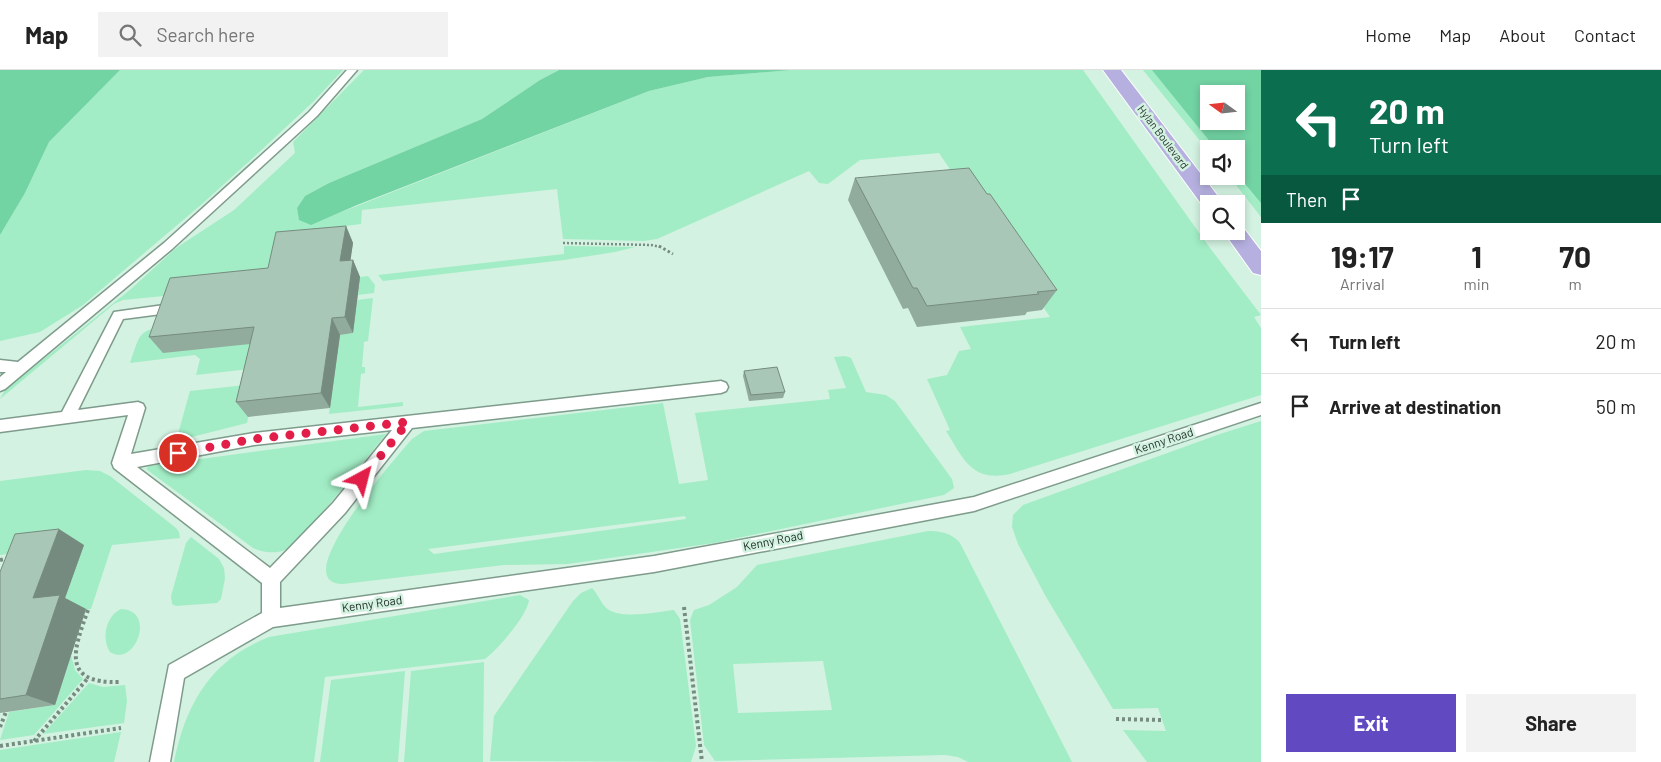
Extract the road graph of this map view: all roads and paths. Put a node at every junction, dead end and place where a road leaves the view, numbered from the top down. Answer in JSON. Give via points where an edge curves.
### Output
{"nodes":[{"id":1,"x":352,"y":70,"type":"edge"},
{"id":2,"x":1112,"y":70,"type":"edge"},
{"id":3,"x":1206,"y":195,"type":"edge"},
{"id":4,"x":1241,"y":240,"type":"edge"},
{"id":5,"x":563,"y":243,"type":"dead end"},
{"id":6,"x":673,"y":254,"type":"dead end"},
{"id":7,"x":1261,"y":267,"type":"edge"},
{"id":8,"x":164,"y":310,"type":"edge"},
{"id":9,"x":0,"y":366,"type":"edge"},
{"id":10,"x":20,"y":368,"type":"junction"},
{"id":11,"x":0,"y":385,"type":"edge"},
{"id":12,"x":721,"y":387,"type":"dead end"},
{"id":13,"x":1261,"y":409,"type":"edge"},
{"id":14,"x":67,"y":418,"type":"junction"},
{"id":15,"x":408,"y":422,"type":"junction"},
{"id":16,"x":0,"y":426,"type":"edge"},
{"id":17,"x":120,"y":463,"type":"junction"},
{"id":18,"x":18,"y":557,"type":"edge"},
{"id":19,"x":0,"y":560,"type":"edge"},
{"id":20,"x":271,"y":579,"type":"junction"},
{"id":21,"x":684,"y":607,"type":"dead end"},
{"id":22,"x":88,"y":610,"type":"dead end"},
{"id":23,"x":271,"y":618,"type":"junction"},
{"id":24,"x":88,"y":678,"type":"junction"},
{"id":25,"x":120,"y":682,"type":"dead end"},
{"id":26,"x":6,"y":712,"type":"edge"},
{"id":27,"x":1116,"y":719,"type":"dead end"},
{"id":28,"x":1163,"y":720,"type":"dead end"},
{"id":29,"x":0,"y":727,"type":"edge"},
{"id":30,"x":121,"y":728,"type":"dead end"},
{"id":31,"x":33,"y":741,"type":"junction"},
{"id":32,"x":0,"y":746,"type":"edge"},
{"id":33,"x":160,"y":762,"type":"edge"},
{"id":34,"x":702,"y":762,"type":"edge"}],
"edges":[{"from":1,"to":10,"type":"lane","via":[[313,114],[168,246]]},
{"from":2,"to":3,"type":"main road","name":"Hylan Boulevard"},
{"from":4,"to":7,"type":"main road"},
{"from":5,"to":6,"type":"path","via":[[651,245]]},
{"from":8,"to":14,"type":"lane","via":[[119,315]]},
{"from":9,"to":10,"type":"lane"},
{"from":10,"to":11,"type":"lane"},
{"from":12,"to":15,"type":"lane"},
{"from":13,"to":23,"type":"lane","name":"Kenny Road","via":[[974,504],[654,564]]},
{"from":14,"to":16,"type":"lane"},
{"from":14,"to":17,"type":"lane","via":[[138,408]]},
{"from":15,"to":17,"type":"lane","via":[[254,439]]},
{"from":15,"to":20,"type":"lane","via":[[339,508]]},
{"from":17,"to":20,"type":"lane"},
{"from":18,"to":19,"type":"path"},
{"from":20,"to":23,"type":"lane"},
{"from":21,"to":34,"type":"path"},
{"from":22,"to":24,"type":"path","via":[[74,658]]},
{"from":23,"to":33,"type":"lane","via":[[176,672]]},
{"from":24,"to":25,"type":"path","via":[[105,683]]},
{"from":24,"to":31,"type":"path"},
{"from":26,"to":29,"type":"path"},
{"from":27,"to":28,"type":"path"},
{"from":30,"to":31,"type":"path"},
{"from":31,"to":32,"type":"path"}]}
